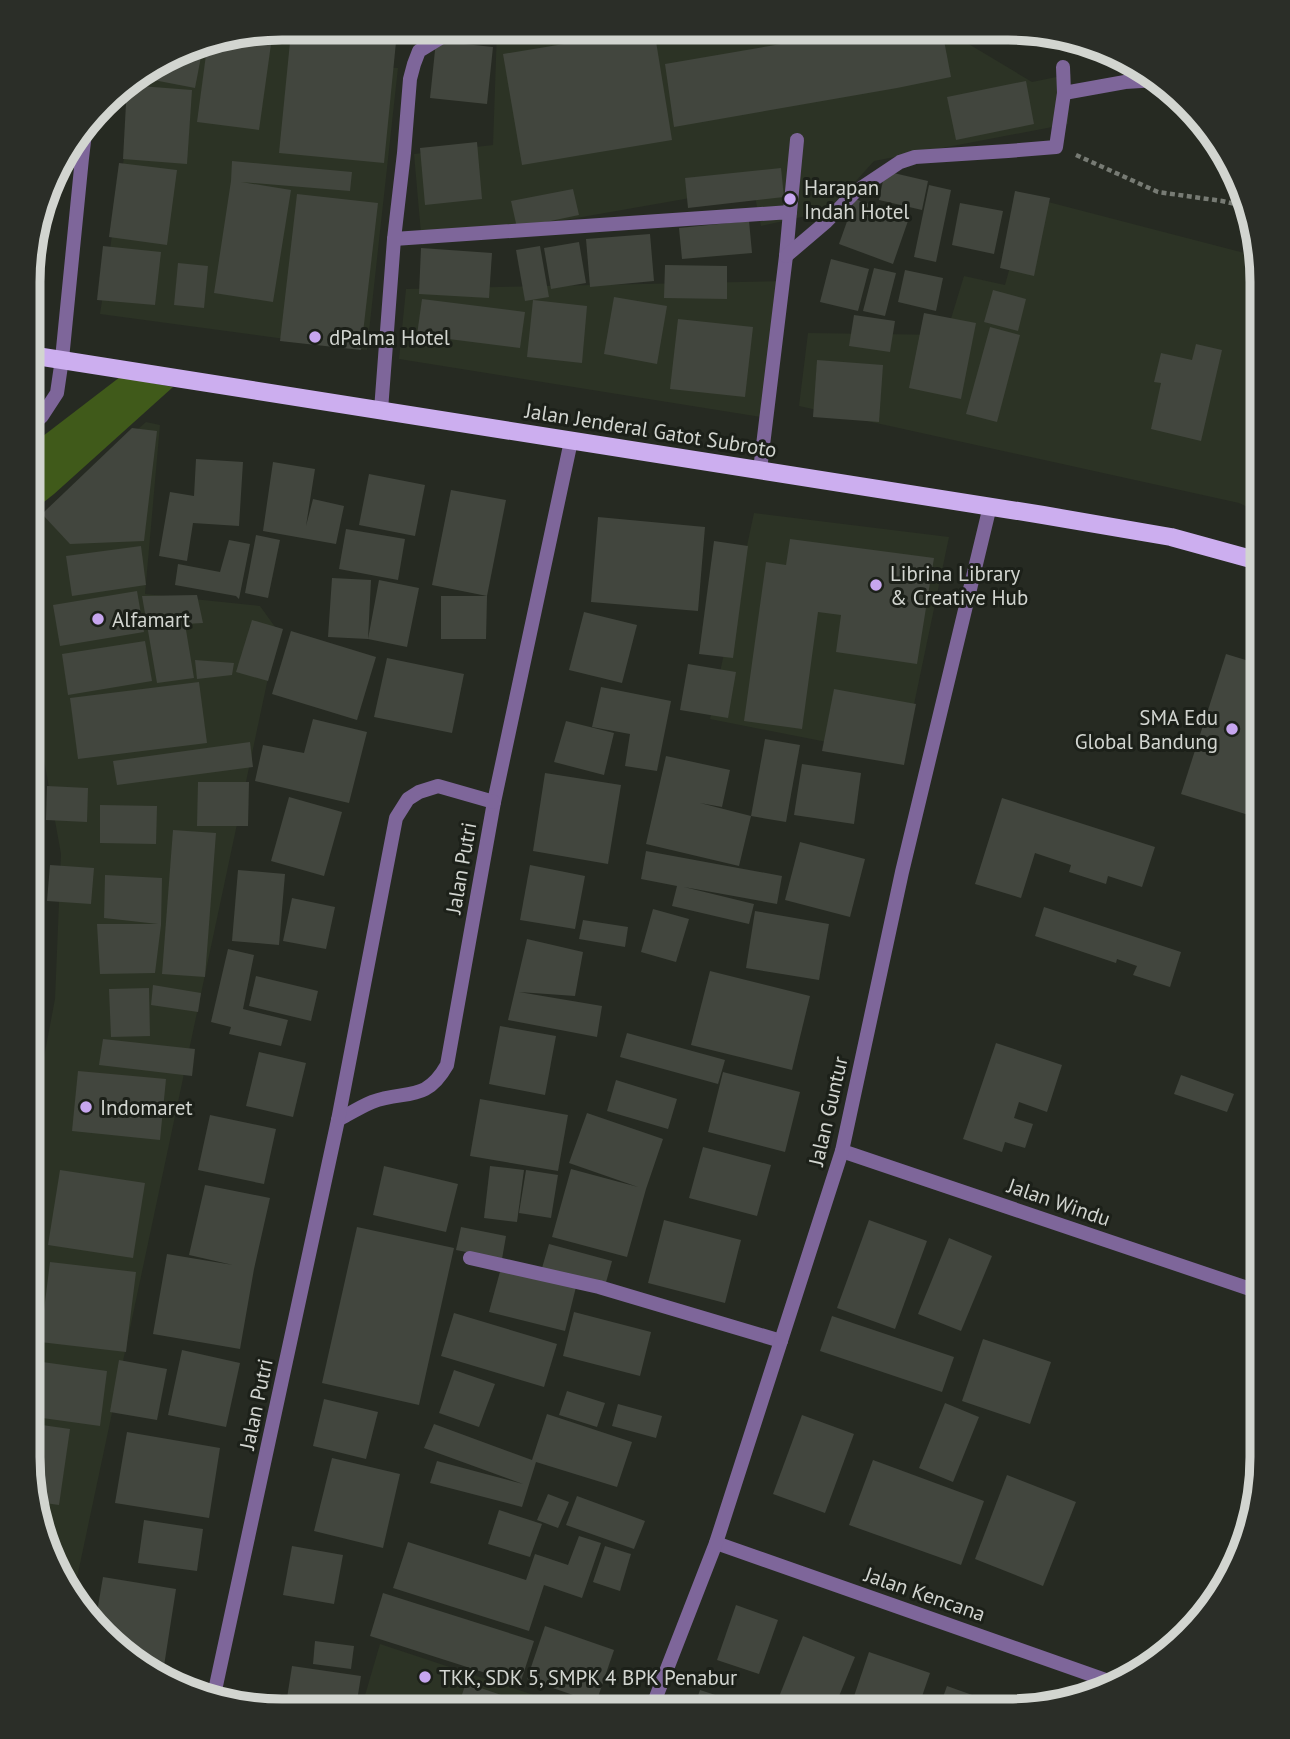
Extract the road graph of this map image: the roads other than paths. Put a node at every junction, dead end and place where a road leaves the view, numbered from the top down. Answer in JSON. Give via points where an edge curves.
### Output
{"nodes":[{"id":1,"x":437,"y":40,"type":"edge"},
{"id":2,"x":1063,"y":67,"type":"dead end"},
{"id":3,"x":1142,"y":81,"type":"edge"},
{"id":4,"x":1064,"y":93,"type":"junction"},
{"id":5,"x":797,"y":140,"type":"dead end"},
{"id":6,"x":84,"y":144,"type":"edge"},
{"id":7,"x":790,"y":212,"type":"junction"},
{"id":8,"x":394,"y":239,"type":"junction"},
{"id":9,"x":786,"y":256,"type":"junction"},
{"id":10,"x":40,"y":356,"type":"edge"},
{"id":11,"x":62,"y":359,"type":"junction"},
{"id":12,"x":381,"y":410,"type":"junction"},
{"id":13,"x":40,"y":417,"type":"edge"},
{"id":14,"x":571,"y":441,"type":"junction"},
{"id":15,"x":760,"y":470,"type":"junction"},
{"id":16,"x":990,"y":506,"type":"junction"},
{"id":17,"x":1250,"y":559,"type":"edge"},
{"id":18,"x":494,"y":802,"type":"junction"},
{"id":19,"x":338,"y":1121,"type":"junction"},
{"id":20,"x":842,"y":1151,"type":"junction"},
{"id":21,"x":470,"y":1258,"type":"dead end"},
{"id":22,"x":1249,"y":1289,"type":"edge"},
{"id":23,"x":781,"y":1341,"type":"junction"},
{"id":24,"x":716,"y":1543,"type":"junction"},
{"id":25,"x":1103,"y":1679,"type":"edge"},
{"id":26,"x":215,"y":1689,"type":"edge"},
{"id":27,"x":655,"y":1699,"type":"edge"}],
"edges":[{"from":1,"to":8,"type":"street","via":[[419,51],[410,79]]},
{"from":2,"to":4,"type":"street"},
{"from":3,"to":4,"type":"street"},
{"from":4,"to":9,"type":"street","via":[[1056,146],[900,162],[855,192]]},
{"from":5,"to":7,"type":"street"},
{"from":6,"to":11,"type":"street"},
{"from":7,"to":8,"type":"street"},
{"from":7,"to":9,"type":"street"},
{"from":8,"to":12,"type":"street"},
{"from":9,"to":15,"type":"street"},
{"from":10,"to":11,"type":"main road","name":"Jalan Jenderal Gatot Subroto"},
{"from":11,"to":12,"type":"main road","name":"Jalan Jenderal Gatot Subroto"},
{"from":11,"to":13,"type":"street","via":[[57,393]]},
{"from":12,"to":14,"type":"main road","name":"Jalan Jenderal Gatot Subroto"},
{"from":14,"to":15,"type":"main road","name":"Jalan Jenderal Gatot Subroto"},
{"from":14,"to":18,"type":"street","name":"Jalan Putri"},
{"from":15,"to":16,"type":"main road","name":"Jalan Jenderal Gatot Subroto"},
{"from":16,"to":17,"type":"main road","name":"Jalan Jenderal Gatot Subroto","via":[[1171,537]]},
{"from":16,"to":20,"type":"street","name":"Jalan Guntur","via":[[902,872]]},
{"from":18,"to":19,"type":"street","name":"Jalan Putri","via":[[447,1065],[425,1089],[374,1101]]},
{"from":18,"to":19,"type":"street","name":"Jalan Putri","via":[[438,786],[408,799],[396,818]]},
{"from":19,"to":26,"type":"street","name":"Jalan Putri"},
{"from":20,"to":22,"type":"street","name":"Jalan Windu"},
{"from":20,"to":23,"type":"street","name":"Jalan Guntur"},
{"from":21,"to":23,"type":"street","via":[[599,1287]]},
{"from":23,"to":24,"type":"street","name":"Jalan Guntur"},
{"from":24,"to":25,"type":"street","name":"Jalan Kencana"},
{"from":24,"to":27,"type":"street","name":"Jalan Guntur"}]}
